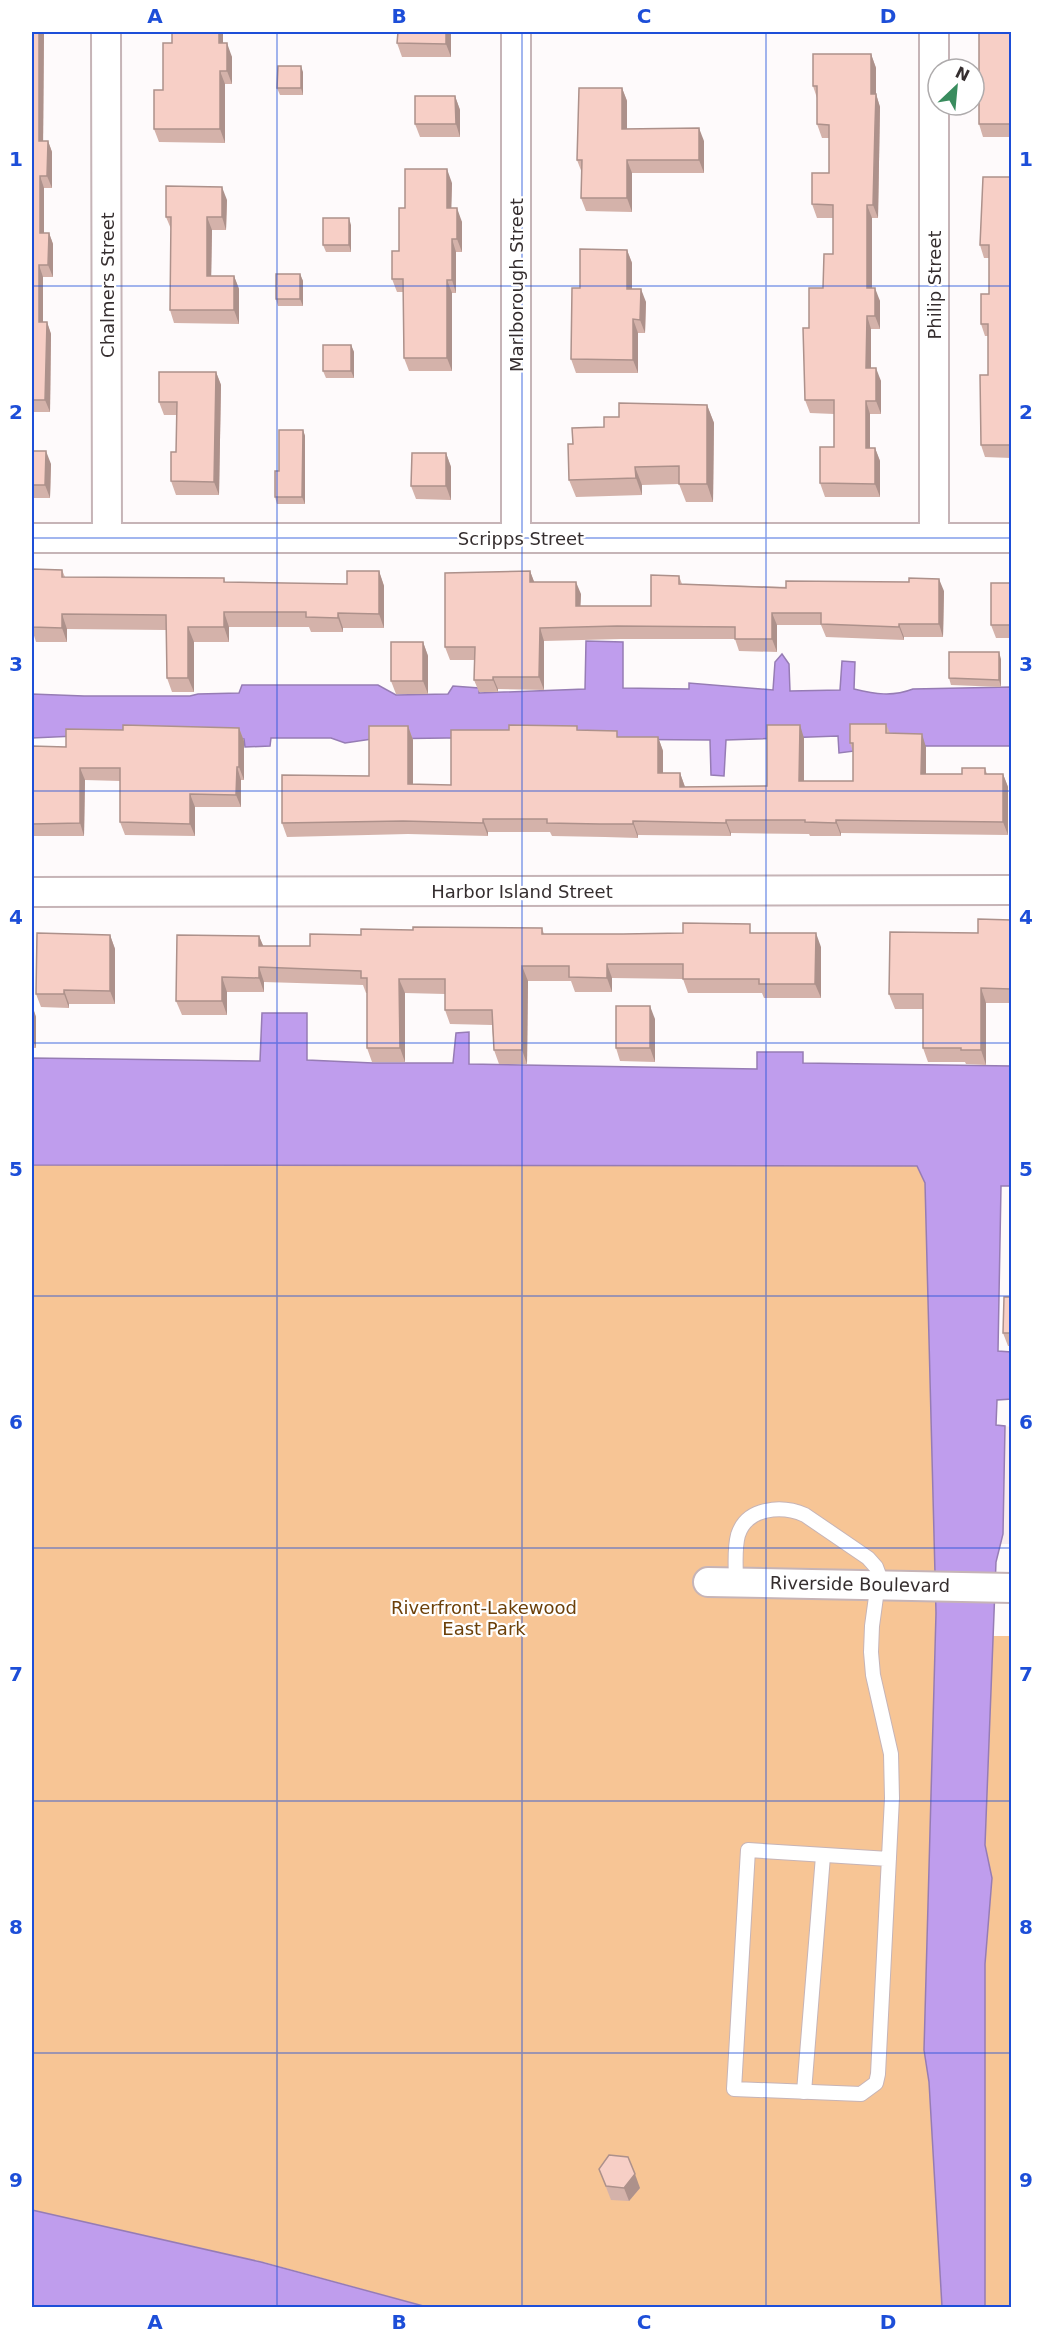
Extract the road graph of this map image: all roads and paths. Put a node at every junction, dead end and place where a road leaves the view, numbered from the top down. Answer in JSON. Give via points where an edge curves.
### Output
{"nodes":[{"id":1,"x":106,"y":32,"type":"edge"},
{"id":2,"x":516,"y":32,"type":"edge"},
{"id":3,"x":934,"y":32,"type":"edge"},
{"id":4,"x":32,"y":538,"type":"edge"},
{"id":5,"x":107,"y":538,"type":"junction"},
{"id":6,"x":516,"y":538,"type":"junction"},
{"id":7,"x":934,"y":538,"type":"junction"},
{"id":8,"x":1011,"y":538,"type":"edge"},
{"id":9,"x":1011,"y":890,"type":"edge"},
{"id":10,"x":32,"y":892,"type":"edge"},
{"id":11,"x":708,"y":1582,"type":"dead end"},
{"id":12,"x":736,"y":1582,"type":"junction"},
{"id":13,"x":879,"y":1584,"type":"junction"},
{"id":14,"x":1005,"y":1588,"type":"edge"},
{"id":15,"x":823,"y":1856,"type":"junction"},
{"id":16,"x":889,"y":1859,"type":"junction"},
{"id":17,"x":804,"y":2092,"type":"junction"}],
"edges":[{"from":1,"to":5,"type":"street","name":"Chalmers Street"},
{"from":2,"to":6,"type":"street","name":"Marlborough Street"},
{"from":3,"to":7,"type":"street","name":"Philip Street"},
{"from":4,"to":5,"type":"street","name":"Scripps Street"},
{"from":5,"to":6,"type":"street","name":"Scripps Street"},
{"from":6,"to":7,"type":"street","name":"Scripps Street"},
{"from":7,"to":8,"type":"street","name":"Scripps Street"},
{"from":9,"to":10,"type":"street","name":"Harbor Island Street"},
{"from":11,"to":12,"type":"street","name":"Riverside Boulevard"},
{"from":12,"to":13,"type":"street","name":"Riverside Boulevard"},
{"from":12,"to":13,"type":"lane","via":[[738,1533],[754,1515],[775,1508],[805,1515],[868,1558],[876,1567]]},
{"from":13,"to":14,"type":"street","name":"Riverside Boulevard"},
{"from":13,"to":16,"type":"lane","via":[[871,1652],[893,1775]]},
{"from":15,"to":16,"type":"lane"},
{"from":15,"to":17,"type":"lane"},
{"from":15,"to":17,"type":"lane","via":[[748,1850],[734,2089]]},
{"from":16,"to":17,"type":"lane","via":[[876,2083],[861,2094]]}]}
